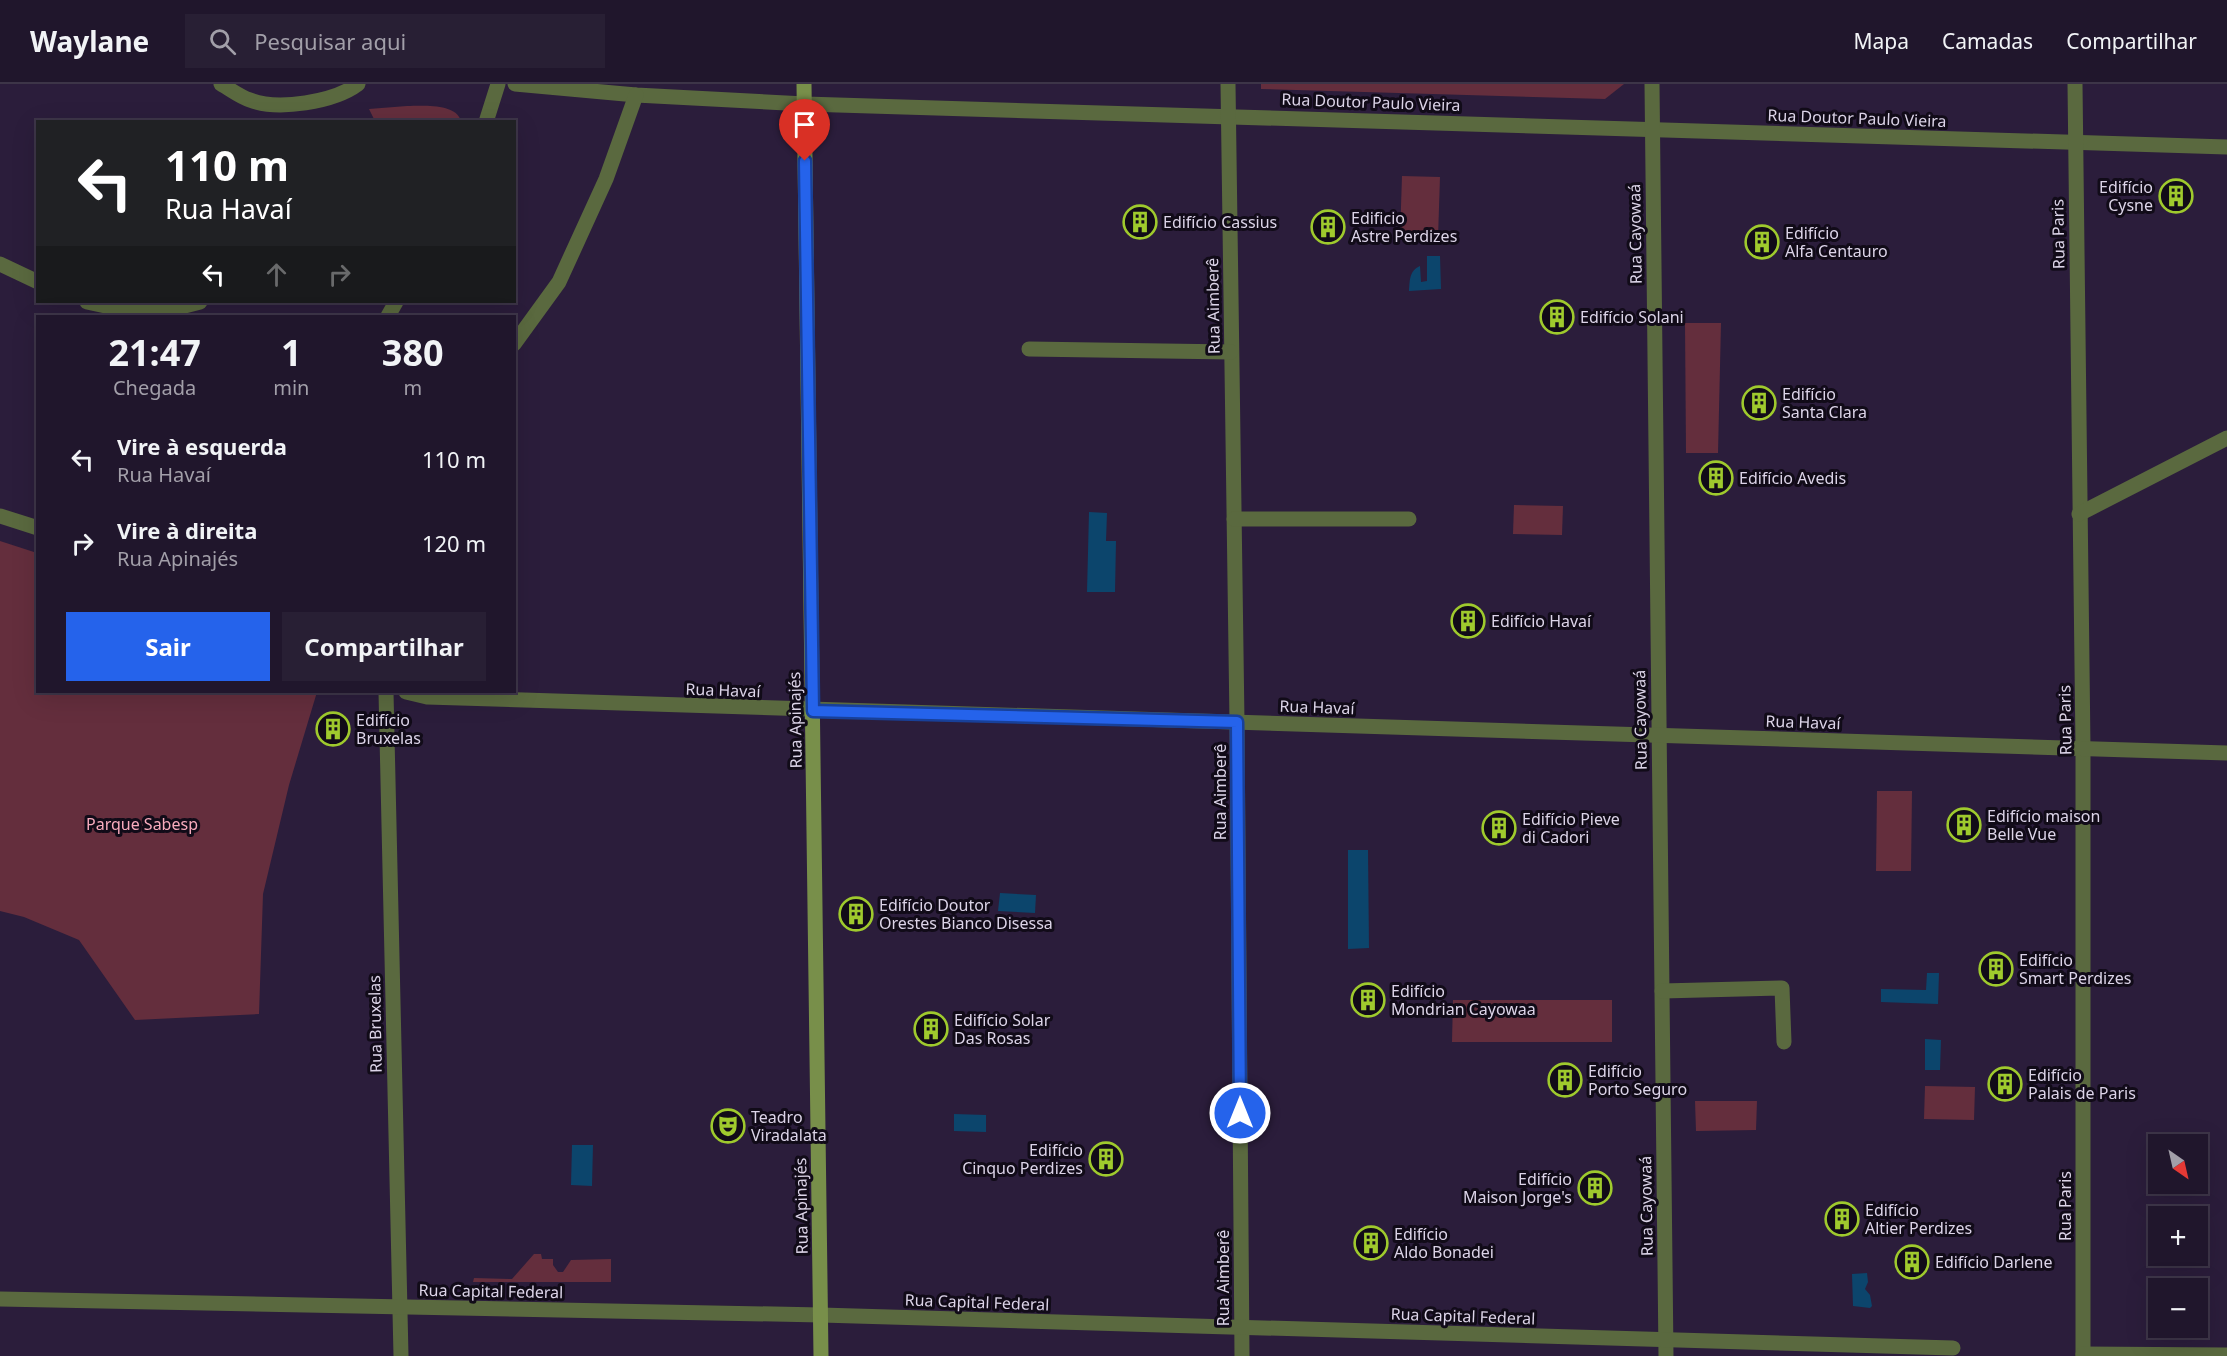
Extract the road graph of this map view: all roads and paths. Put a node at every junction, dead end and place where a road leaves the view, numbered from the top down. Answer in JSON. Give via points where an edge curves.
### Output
{"nodes":[{"id":1,"x":221,"y":84,"type":"edge"},
{"id":2,"x":358,"y":84,"type":"edge"},
{"id":3,"x":498,"y":84,"type":"edge"},
{"id":4,"x":515,"y":84,"type":"edge"},
{"id":5,"x":804,"y":84,"type":"edge"},
{"id":6,"x":1228,"y":84,"type":"edge"},
{"id":7,"x":1652,"y":84,"type":"edge"},
{"id":8,"x":2075,"y":84,"type":"edge"},
{"id":9,"x":636,"y":95,"type":"junction"},
{"id":10,"x":805,"y":104,"type":"junction"},
{"id":11,"x":1228,"y":116,"type":"junction"},
{"id":12,"x":487,"y":120,"type":"edge"},
{"id":13,"x":1652,"y":129,"type":"junction"},
{"id":14,"x":2076,"y":142,"type":"junction"},
{"id":15,"x":2227,"y":147,"type":"edge"},
{"id":16,"x":0,"y":264,"type":"edge"},
{"id":17,"x":36,"y":281,"type":"edge"},
{"id":18,"x":91,"y":303,"type":"edge"},
{"id":19,"x":196,"y":303,"type":"edge"},
{"id":20,"x":516,"y":341,"type":"edge"},
{"id":21,"x":1029,"y":350,"type":"dead end"},
{"id":22,"x":1232,"y":352,"type":"junction"},
{"id":23,"x":2227,"y":438,"type":"edge"},
{"id":24,"x":2079,"y":514,"type":"junction"},
{"id":25,"x":0,"y":516,"type":"edge"},
{"id":26,"x":1234,"y":519,"type":"junction"},
{"id":27,"x":1409,"y":519,"type":"dead end"},
{"id":28,"x":36,"y":527,"type":"edge"},
{"id":29,"x":386,"y":693,"type":"edge"},
{"id":30,"x":410,"y":693,"type":"edge"},
{"id":31,"x":813,"y":711,"type":"junction"},
{"id":32,"x":1237,"y":722,"type":"junction"},
{"id":33,"x":1659,"y":736,"type":"junction"},
{"id":34,"x":2083,"y":748,"type":"junction"},
{"id":35,"x":2227,"y":753,"type":"edge"},
{"id":36,"x":1662,"y":991,"type":"junction"},
{"id":37,"x":1784,"y":1042,"type":"dead end"},
{"id":38,"x":0,"y":1299,"type":"edge"},
{"id":39,"x":399,"y":1307,"type":"junction"},
{"id":40,"x":821,"y":1315,"type":"junction"},
{"id":41,"x":1242,"y":1328,"type":"junction"},
{"id":42,"x":1666,"y":1340,"type":"junction"},
{"id":43,"x":1953,"y":1348,"type":"dead end"},
{"id":44,"x":2083,"y":1355,"type":"edge"},
{"id":45,"x":2227,"y":1355,"type":"edge"},
{"id":46,"x":401,"y":1356,"type":"edge"},
{"id":47,"x":821,"y":1356,"type":"edge"},
{"id":48,"x":1242,"y":1356,"type":"edge"},
{"id":49,"x":1666,"y":1356,"type":"edge"}],
"edges":[{"from":1,"to":2,"type":"street","via":[[250,101],[283,105],[320,102]]},
{"from":3,"to":12,"type":"street"},
{"from":4,"to":9,"type":"street","name":"Rua Doutor Paulo Vieira"},
{"from":5,"to":10,"type":"street","name":"Rua Apinajés"},
{"from":6,"to":11,"type":"street","name":"Rua Aimberê"},
{"from":7,"to":13,"type":"street","name":"Rua Cayowaá"},
{"from":8,"to":14,"type":"street","name":"Rua Paris"},
{"from":9,"to":10,"type":"street","name":"Rua Doutor Paulo Vieira"},
{"from":9,"to":20,"type":"street","via":[[606,179],[559,282]]},
{"from":10,"to":11,"type":"street","name":"Rua Doutor Paulo Vieira"},
{"from":10,"to":31,"type":"street","name":"Rua Apinajés"},
{"from":11,"to":13,"type":"street","name":"Rua Doutor Paulo Vieira"},
{"from":11,"to":22,"type":"street","name":"Rua Aimberê"},
{"from":13,"to":14,"type":"street","name":"Rua Doutor Paulo Vieira"},
{"from":13,"to":33,"type":"street","name":"Rua Cayowaá"},
{"from":14,"to":15,"type":"street","name":"Rua Doutor Paulo Vieira"},
{"from":14,"to":24,"type":"street","name":"Rua Paris"},
{"from":16,"to":17,"type":"street"},
{"from":18,"to":19,"type":"street","via":[[140,310]]},
{"from":21,"to":22,"type":"street"},
{"from":22,"to":26,"type":"street","name":"Rua Aimberê"},
{"from":23,"to":24,"type":"street"},
{"from":24,"to":34,"type":"street","name":"Rua Paris"},
{"from":25,"to":28,"type":"street"},
{"from":26,"to":27,"type":"street"},
{"from":26,"to":32,"type":"street","name":"Rua Aimberê"},
{"from":29,"to":39,"type":"street","name":"Rua Bruxelas"},
{"from":30,"to":31,"type":"street","name":"Rua Havaí","via":[[428,697]]},
{"from":31,"to":32,"type":"street","name":"Rua Havaí"},
{"from":31,"to":40,"type":"street","name":"Rua Apinajés"},
{"from":32,"to":33,"type":"street","name":"Rua Havaí"},
{"from":32,"to":41,"type":"street","name":"Rua Aimberê"},
{"from":33,"to":34,"type":"street","name":"Rua Havaí"},
{"from":33,"to":36,"type":"street","name":"Rua Cayowaá"},
{"from":34,"to":35,"type":"street","name":"Rua Havaí"},
{"from":34,"to":44,"type":"street","name":"Rua Paris"},
{"from":36,"to":37,"type":"street","via":[[1782,988]]},
{"from":36,"to":42,"type":"street","name":"Rua Cayowaá"},
{"from":38,"to":39,"type":"street","name":"Rua Capital Federal"},
{"from":39,"to":40,"type":"street","name":"Rua Capital Federal"},
{"from":39,"to":46,"type":"street","name":"Rua Bruxelas"},
{"from":40,"to":41,"type":"street","name":"Rua Capital Federal"},
{"from":40,"to":47,"type":"street","name":"Rua Apinajés"},
{"from":41,"to":42,"type":"street","name":"Rua Capital Federal"},
{"from":41,"to":48,"type":"street","name":"Rua Aimberê"},
{"from":42,"to":43,"type":"street","name":"Rua Capital Federal"},
{"from":42,"to":49,"type":"street","name":"Rua Cayowaá"},
{"from":44,"to":45,"type":"street"}]}
